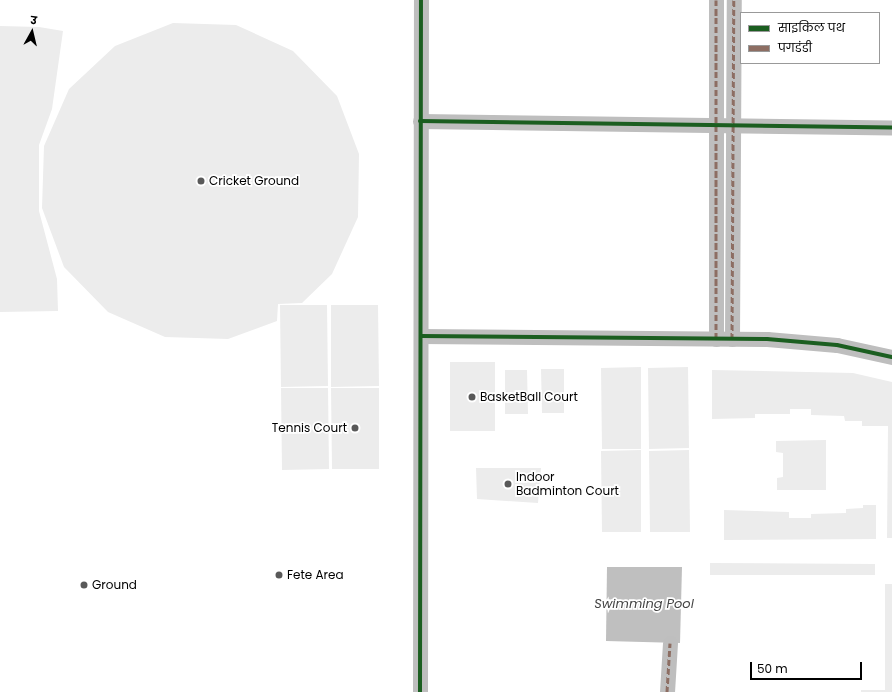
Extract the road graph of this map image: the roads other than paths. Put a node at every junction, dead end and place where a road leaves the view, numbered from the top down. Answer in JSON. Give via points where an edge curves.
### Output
{"nodes":[{"id":1,"x":421,"y":0,"type":"edge"},
{"id":2,"x":716,"y":0,"type":"edge"},
{"id":3,"x":734,"y":0,"type":"edge"},
{"id":4,"x":420,"y":121,"type":"junction"},
{"id":5,"x":733,"y":124,"type":"junction"},
{"id":6,"x":717,"y":125,"type":"junction"},
{"id":7,"x":892,"y":128,"type":"edge"},
{"id":8,"x":421,"y":336,"type":"junction"},
{"id":9,"x":732,"y":339,"type":"junction"},
{"id":10,"x":716,"y":340,"type":"junction"},
{"id":11,"x":892,"y":357,"type":"edge"},
{"id":12,"x":670,"y":643,"type":"dead end"},
{"id":13,"x":420,"y":692,"type":"edge"},
{"id":14,"x":667,"y":692,"type":"edge"}],
"edges":[{"from":1,"to":4,"type":"street"},
{"from":2,"to":6,"type":"street"},
{"from":3,"to":5,"type":"street"},
{"from":4,"to":6,"type":"street"},
{"from":4,"to":8,"type":"street"},
{"from":5,"to":6,"type":"street"},
{"from":5,"to":7,"type":"street"},
{"from":5,"to":9,"type":"street"},
{"from":6,"to":10,"type":"street"},
{"from":8,"to":10,"type":"street"},
{"from":8,"to":13,"type":"street"},
{"from":9,"to":10,"type":"street"},
{"from":9,"to":11,"type":"street","via":[[837,345]]},
{"from":12,"to":14,"type":"street"}]}
